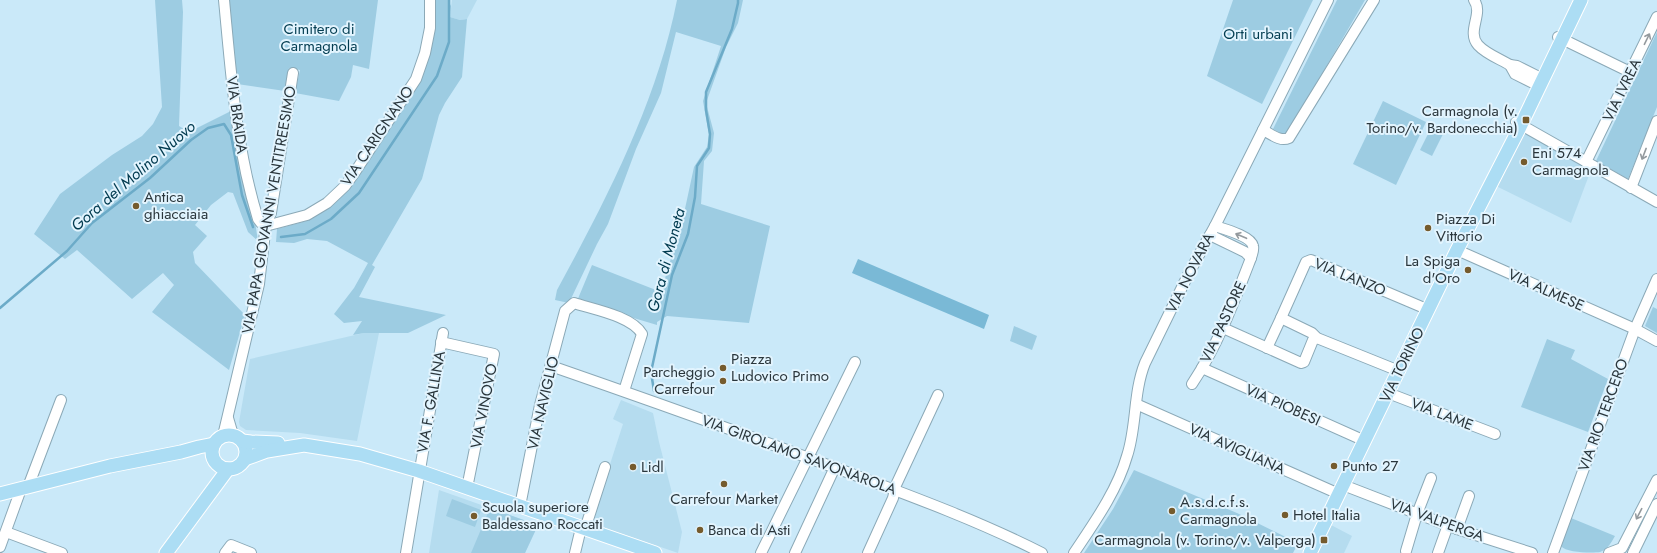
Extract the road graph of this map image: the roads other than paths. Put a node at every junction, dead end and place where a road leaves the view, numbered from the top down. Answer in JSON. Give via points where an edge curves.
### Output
{"nodes":[{"id":1,"x":224,"y":0,"type":"edge"},
{"id":2,"x":430,"y":0,"type":"edge"},
{"id":3,"x":1328,"y":0,"type":"edge"},
{"id":4,"x":1374,"y":0,"type":"edge"},
{"id":5,"x":1474,"y":0,"type":"edge"},
{"id":6,"x":1576,"y":0,"type":"edge"},
{"id":7,"x":1582,"y":0,"type":"edge"},
{"id":8,"x":1657,"y":18,"type":"edge"},
{"id":9,"x":1560,"y":38,"type":"junction"},
{"id":10,"x":1630,"y":72,"type":"junction"},
{"id":11,"x":293,"y":73,"type":"dead end"},
{"id":12,"x":1539,"y":82,"type":"junction"},
{"id":13,"x":1657,"y":121,"type":"edge"},
{"id":14,"x":1519,"y":124,"type":"junction"},
{"id":15,"x":1263,"y":130,"type":"junction"},
{"id":16,"x":1586,"y":162,"type":"junction"},
{"id":17,"x":1631,"y":188,"type":"junction"},
{"id":18,"x":1657,"y":202,"type":"edge"},
{"id":19,"x":266,"y":224,"type":"junction"},
{"id":20,"x":1215,"y":226,"type":"junction"},
{"id":21,"x":1210,"y":236,"type":"junction"},
{"id":22,"x":1457,"y":250,"type":"junction"},
{"id":23,"x":1251,"y":258,"type":"junction"},
{"id":24,"x":1657,"y":279,"type":"edge"},
{"id":25,"x":1428,"y":310,"type":"junction"},
{"id":26,"x":1280,"y":318,"type":"junction"},
{"id":27,"x":1223,"y":328,"type":"junction"},
{"id":28,"x":1635,"y":329,"type":"junction"},
{"id":29,"x":442,"y":338,"type":"joint"},
{"id":30,"x":1317,"y":338,"type":"junction"},
{"id":31,"x":1657,"y":341,"type":"edge"},
{"id":32,"x":1267,"y":348,"type":"junction"},
{"id":33,"x":855,"y":362,"type":"dead end"},
{"id":34,"x":551,"y":366,"type":"junction"},
{"id":35,"x":1202,"y":368,"type":"junction"},
{"id":36,"x":1399,"y":371,"type":"junction"},
{"id":37,"x":1192,"y":384,"type":"dead end"},
{"id":38,"x":624,"y":391,"type":"junction"},
{"id":39,"x":1388,"y":393,"type":"junction"},
{"id":40,"x":938,"y":395,"type":"dead end"},
{"id":41,"x":61,"y":400,"type":"dead end"},
{"id":42,"x":1136,"y":404,"type":"junction"},
{"id":43,"x":1495,"y":434,"type":"dead end"},
{"id":44,"x":1365,"y":441,"type":"junction"},
{"id":45,"x":304,"y":445,"type":"junction"},
{"id":46,"x":223,"y":446,"type":"junction"},
{"id":47,"x":808,"y":458,"type":"junction"},
{"id":48,"x":245,"y":459,"type":"junction"},
{"id":49,"x":605,"y":467,"type":"dead end"},
{"id":50,"x":835,"y":468,"type":"junction"},
{"id":51,"x":228,"y":469,"type":"junction"},
{"id":52,"x":419,"y":471,"type":"junction"},
{"id":53,"x":1431,"y":478,"type":"dead end"},
{"id":54,"x":1657,"y":480,"type":"edge"},
{"id":55,"x":24,"y":488,"type":"junction"},
{"id":56,"x":467,"y":488,"type":"junction"},
{"id":57,"x":895,"y":490,"type":"junction"},
{"id":58,"x":1341,"y":490,"type":"junction"},
{"id":59,"x":0,"y":494,"type":"edge"},
{"id":60,"x":1469,"y":496,"type":"dead end"},
{"id":61,"x":1657,"y":504,"type":"edge"},
{"id":62,"x":520,"y":506,"type":"junction"},
{"id":63,"x":198,"y":508,"type":"junction"},
{"id":64,"x":1417,"y":514,"type":"junction"},
{"id":65,"x":1452,"y":527,"type":"junction"},
{"id":66,"x":583,"y":528,"type":"junction"},
{"id":67,"x":6,"y":532,"type":"junction"},
{"id":68,"x":0,"y":548,"type":"edge"},
{"id":69,"x":1406,"y":551,"type":"dead end"},
{"id":70,"x":62,"y":553,"type":"edge"},
{"id":71,"x":166,"y":553,"type":"edge"},
{"id":72,"x":225,"y":553,"type":"edge"},
{"id":73,"x":251,"y":553,"type":"edge"},
{"id":74,"x":406,"y":553,"type":"edge"},
{"id":75,"x":575,"y":553,"type":"edge"},
{"id":76,"x":655,"y":553,"type":"edge"},
{"id":77,"x":761,"y":553,"type":"edge"},
{"id":78,"x":795,"y":553,"type":"edge"},
{"id":79,"x":868,"y":553,"type":"edge"},
{"id":80,"x":1042,"y":553,"type":"edge"},
{"id":81,"x":1074,"y":553,"type":"edge"},
{"id":82,"x":1310,"y":553,"type":"edge"},
{"id":83,"x":1438,"y":553,"type":"edge"},
{"id":84,"x":1532,"y":553,"type":"edge"},
{"id":85,"x":1554,"y":553,"type":"edge"},
{"id":86,"x":1609,"y":553,"type":"edge"},
{"id":87,"x":1634,"y":553,"type":"edge"}],
"edges":[{"from":1,"to":19,"type":"street","name":"VIA BRAIDA","via":[[234,107],[258,219],[260,223]]},
{"from":2,"to":19,"type":"street","name":"VIA CARIGNANO","via":[[430,28],[426,52],[416,78],[356,172],[327,203],[307,215]]},
{"from":3,"to":15,"type":"street","name":"VIA NOVARA"},
{"from":4,"to":15,"type":"street","via":[[1289,138],[1279,139]]},
{"from":5,"to":12,"type":"street","via":[[1478,13],[1474,39],[1482,48],[1510,65],[1517,66]]},
{"from":6,"to":9,"type":"main road"},
{"from":7,"to":9,"type":"main road"},
{"from":10,"to":8,"type":"street","name":"VIA IVREA","one_way":true},
{"from":9,"to":10,"type":"street"},
{"from":9,"to":12,"type":"main road","name":"VIA TORINO"},
{"from":10,"to":16,"type":"street","name":"VIA IVREA"},
{"from":11,"to":19,"type":"street","name":"VIA PAPA GIOVANNI VENTITREESIMO","via":[[271,213]]},
{"from":12,"to":14,"type":"main road","name":"VIA TORINO"},
{"from":13,"to":17,"type":"street","one_way":true},
{"from":14,"to":16,"type":"street"},
{"from":14,"to":22,"type":"main road","name":"VIA TORINO"},
{"from":15,"to":20,"type":"street","name":"VIA NOVARA"},
{"from":16,"to":17,"type":"street"},
{"from":17,"to":18,"type":"street"},
{"from":19,"to":46,"type":"street","name":"VIA PAPA GIOVANNI VENTITREESIMO","via":[[259,284],[228,417],[230,427]]},
{"from":20,"to":21,"type":"street","name":"VIA NOVARA"},
{"from":23,"to":20,"type":"street","name":"VIA PASTORE","one_way":true,"via":[[1254,248],[1247,238]]},
{"from":21,"to":23,"type":"street","via":[[1245,252]]},
{"from":21,"to":42,"type":"street","name":"VIA NOVARA","via":[[1145,363],[1139,379]]},
{"from":22,"to":25,"type":"main road","name":"VIA TORINO"},
{"from":22,"to":28,"type":"street","name":"VIA ALMESE"},
{"from":23,"to":27,"type":"street","name":"VIA PASTORE"},
{"from":24,"to":28,"type":"street","name":"VIA RIO TERCERO"},
{"from":25,"to":26,"type":"street","name":"VIA LANZO","via":[[1311,260],[1306,262]]},
{"from":25,"to":36,"type":"main road","name":"VIA TORINO"},
{"from":26,"to":30,"type":"street","via":[[1312,333]]},
{"from":26,"to":32,"type":"street","name":"VIA LANZO"},
{"from":27,"to":32,"type":"street"},
{"from":27,"to":35,"type":"street","name":"VIA PASTORE"},
{"from":28,"to":31,"type":"street","name":"VIA ALMESE"},
{"from":28,"to":85,"type":"street","name":"VIA RIO TERCERO"},
{"from":29,"to":52,"type":"street","name":"VIA F. GALLINA"},
{"from":29,"to":56,"type":"street","name":"VIA VINOVO","via":[[494,354]]},
{"from":30,"to":32,"type":"street","via":[[1313,340],[1304,362],[1301,363]]},
{"from":30,"to":36,"type":"street"},
{"from":33,"to":47,"type":"street"},
{"from":34,"to":38,"type":"street","name":"VIA GIROLAMO SAVONAROLA"},
{"from":34,"to":38,"type":"street","name":"VIA NAVIGLIO","via":[[565,311],[574,303],[612,314],[638,327],[642,334]]},
{"from":34,"to":62,"type":"street","name":"VIA NAVIGLIO","via":[[540,405]]},
{"from":35,"to":37,"type":"street","name":"VIA PASTORE"},
{"from":35,"to":44,"type":"street","name":"VIA PIOBESI"},
{"from":36,"to":39,"type":"main road","name":"VIA TORINO"},
{"from":38,"to":47,"type":"street","name":"VIA GIROLAMO SAVONAROLA"},
{"from":39,"to":43,"type":"street","name":"VIA LAME"},
{"from":39,"to":44,"type":"main road","name":"VIA TORINO"},
{"from":40,"to":57,"type":"street"},
{"from":41,"to":55,"type":"street"},
{"from":42,"to":58,"type":"street","name":"VIA AVIGLIANA"},
{"from":42,"to":81,"type":"street","name":"VIA NOVARA","via":[[1127,457],[1101,512]]},
{"from":44,"to":58,"type":"main road","name":"VIA TORINO"},
{"from":45,"to":46,"type":"main road","via":[[288,442],[251,442]]},
{"from":45,"to":48,"type":"main road","via":[[267,451]]},
{"from":45,"to":52,"type":"main road","via":[[360,454]]},
{"from":46,"to":48,"type":"main road","via":[[246,449]]},
{"from":46,"to":51,"type":"main road","via":[[219,466]]},
{"from":46,"to":55,"type":"main road","via":[[199,447]]},
{"from":46,"to":63,"type":"main road","via":[[208,492]]},
{"from":47,"to":50,"type":"street","name":"VIA GIROLAMO SAVONAROLA"},
{"from":47,"to":77,"type":"street"},
{"from":48,"to":51,"type":"main road","via":[[238,467]]},
{"from":49,"to":66,"type":"street"},
{"from":50,"to":57,"type":"street","name":"VIA GIROLAMO SAVONAROLA"},
{"from":50,"to":78,"type":"street"},
{"from":51,"to":63,"type":"main road"},
{"from":52,"to":56,"type":"main road"},
{"from":52,"to":74,"type":"street","name":"VIA F. GALLINA"},
{"from":53,"to":64,"type":"street"},
{"from":54,"to":86,"type":"street","one_way":true,"via":[[1622,548]]},
{"from":55,"to":59,"type":"main road"},
{"from":55,"to":67,"type":"street"},
{"from":56,"to":62,"type":"main road"},
{"from":57,"to":79,"type":"street"},
{"from":57,"to":80,"type":"street","name":"VIA GIROLAMO SAVONAROLA","via":[[1001,532]]},
{"from":58,"to":64,"type":"street","name":"VIA VALPERGA"},
{"from":58,"to":82,"type":"main road","name":"VIA TORINO"},
{"from":60,"to":65,"type":"street"},
{"from":61,"to":87,"type":"street"},
{"from":62,"to":66,"type":"main road"},
{"from":63,"to":71,"type":"main road"},
{"from":64,"to":65,"type":"street","name":"VIA VALPERGA"},
{"from":64,"to":69,"type":"street"},
{"from":65,"to":83,"type":"street"},
{"from":65,"to":84,"type":"street","name":"VIA VALPERGA"},
{"from":66,"to":75,"type":"street"},
{"from":66,"to":76,"type":"main road"},
{"from":67,"to":68,"type":"street"},
{"from":67,"to":70,"type":"street"},
{"from":72,"to":73,"type":"street","via":[[231,545]]}]}
